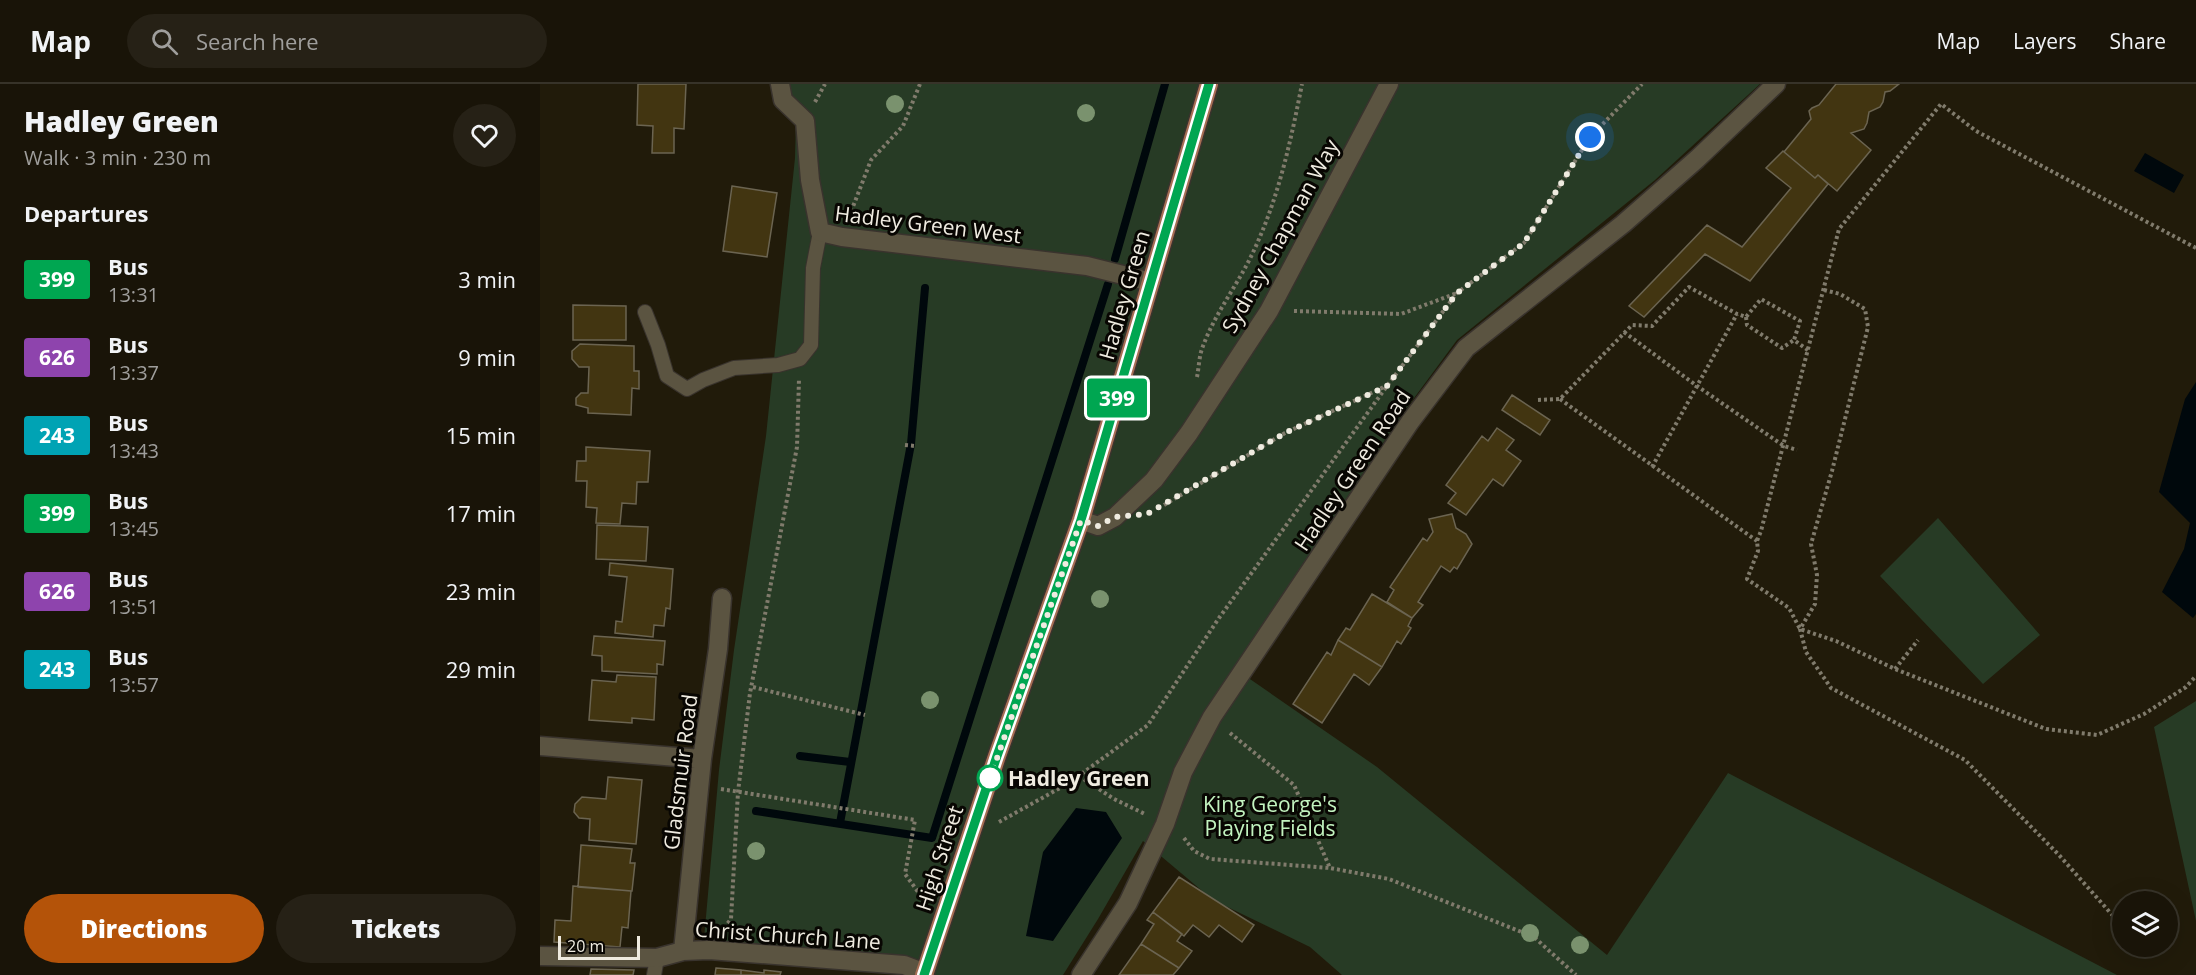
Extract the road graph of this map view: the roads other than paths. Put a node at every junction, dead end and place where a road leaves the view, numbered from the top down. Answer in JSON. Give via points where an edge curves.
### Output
{"nodes":[{"id":1,"x":780,"y":84,"type":"edge"},
{"id":2,"x":1209,"y":84,"type":"edge"},
{"id":3,"x":1389,"y":84,"type":"edge"},
{"id":4,"x":1776,"y":84,"type":"edge"},
{"id":5,"x":820,"y":232,"type":"junction"},
{"id":6,"x":1151,"y":282,"type":"junction"},
{"id":7,"x":645,"y":312,"type":"dead end"},
{"id":8,"x":1081,"y":520,"type":"junction"},
{"id":9,"x":722,"y":598,"type":"dead end"},
{"id":10,"x":540,"y":746,"type":"edge"},
{"id":11,"x":997,"y":756,"type":"joint"},
{"id":12,"x":702,"y":759,"type":"junction"},
{"id":13,"x":683,"y":951,"type":"junction"},
{"id":14,"x":540,"y":956,"type":"edge"},
{"id":15,"x":656,"y":967,"type":"edge"},
{"id":16,"x":924,"y":974,"type":"edge"},
{"id":17,"x":1081,"y":975,"type":"edge"}],
"edges":[{"from":1,"to":5,"type":"street","name":"Hadley Green West","via":[[783,100],[804,121]]},
{"from":2,"to":6,"type":"main road","name":"Hadley Green"},
{"from":3,"to":8,"type":"street","name":"Sydney Chapman Way","via":[[1269,311],[1201,415],[1154,480],[1115,517],[1098,526]]},
{"from":4,"to":17,"type":"street","name":"Hadley Green Road","via":[[1623,224],[1466,348],[1410,422],[1212,717],[1183,772],[1166,824],[1128,903]]},
{"from":5,"to":6,"type":"street","name":"Hadley Green West","via":[[1087,266]]},
{"from":5,"to":7,"type":"lane","via":[[813,268],[811,345],[800,359],[734,368],[687,389],[667,376]]},
{"from":6,"to":8,"type":"main road","name":"Hadley Green"},
{"from":8,"to":11,"type":"main road","name":"Hadley Green"},
{"from":9,"to":12,"type":"street","name":"Gladsmuir Road"},
{"from":10,"to":12,"type":"street"},
{"from":11,"to":16,"type":"main road","name":"High Street"},
{"from":12,"to":13,"type":"street","name":"Gladsmuir Road"},
{"from":13,"to":15,"type":"street","name":"Christ Church Lane"},
{"from":13,"to":16,"type":"street","name":"Christ Church Lane","via":[[904,965]]},
{"from":14,"to":15,"type":"street","name":"Christ Church Lane"}]}
